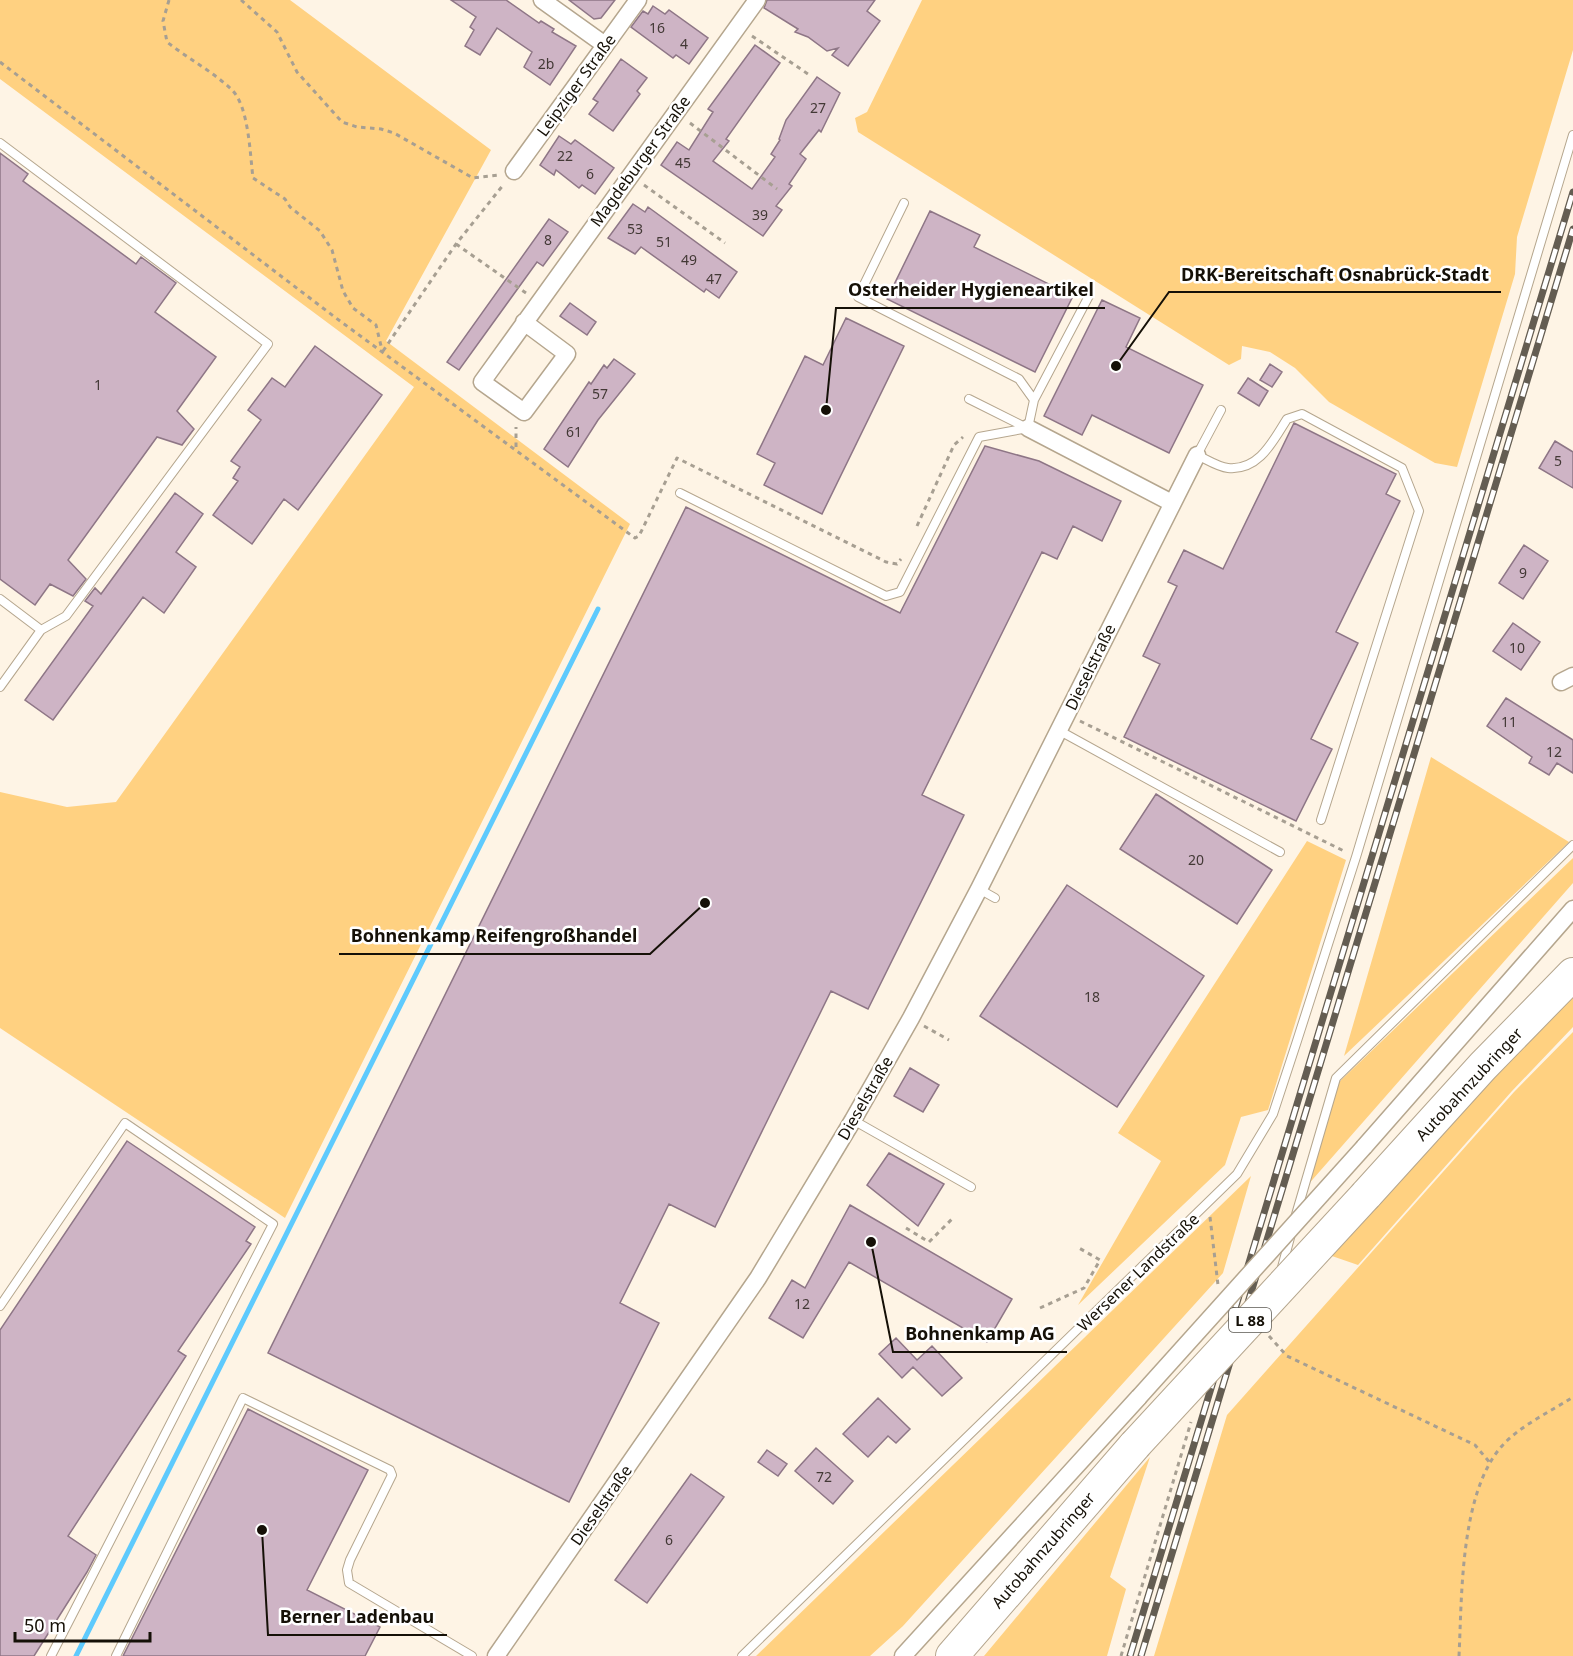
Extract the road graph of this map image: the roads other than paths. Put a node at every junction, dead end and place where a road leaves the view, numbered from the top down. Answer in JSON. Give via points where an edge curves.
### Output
{"nodes":[{"id":1,"x":542,"y":0,"type":"edge"},
{"id":2,"x":638,"y":0,"type":"edge"},
{"id":3,"x":757,"y":0,"type":"edge"},
{"id":4,"x":605,"y":45,"type":"junction"},
{"id":5,"x":1573,"y":135,"type":"edge"},
{"id":6,"x":0,"y":143,"type":"edge"},
{"id":7,"x":514,"y":171,"type":"road end"},
{"id":8,"x":904,"y":203,"type":"dead end"},
{"id":9,"x":1090,"y":294,"type":"dead end"},
{"id":10,"x":524,"y":322,"type":"junction"},
{"id":11,"x":969,"y":399,"type":"dead end"},
{"id":12,"x":1034,"y":400,"type":"junction"},
{"id":13,"x":1221,"y":410,"type":"dead end"},
{"id":14,"x":1028,"y":428,"type":"junction"},
{"id":15,"x":1197,"y":455,"type":"junction"},
{"id":16,"x":680,"y":493,"type":"dead end"},
{"id":17,"x":1172,"y":503,"type":"junction"},
{"id":18,"x":0,"y":599,"type":"edge"},
{"id":19,"x":41,"y":630,"type":"junction"},
{"id":20,"x":0,"y":687,"type":"edge"},
{"id":21,"x":1060,"y":731,"type":"junction"},
{"id":22,"x":1321,"y":820,"type":"dead end"},
{"id":23,"x":1573,"y":845,"type":"edge"},
{"id":24,"x":1280,"y":852,"type":"dead end"},
{"id":25,"x":979,"y":889,"type":"junction"},
{"id":26,"x":995,"y":898,"type":"dead end"},
{"id":27,"x":1573,"y":909,"type":"edge"},
{"id":28,"x":1573,"y":974,"type":"edge"},
{"id":29,"x":853,"y":1120,"type":"junction"},
{"id":30,"x":970,"y":1187,"type":"dead end"},
{"id":31,"x":0,"y":1306,"type":"edge"},
{"id":32,"x":1266,"y":1329,"type":"road end"},
{"id":33,"x":51,"y":1656,"type":"edge"},
{"id":34,"x":116,"y":1656,"type":"edge"},
{"id":35,"x":472,"y":1656,"type":"edge"},
{"id":36,"x":496,"y":1656,"type":"edge"},
{"id":37,"x":742,"y":1656,"type":"edge"},
{"id":38,"x":903,"y":1656,"type":"edge"},
{"id":39,"x":952,"y":1656,"type":"edge"}],
"edges":[{"from":1,"to":4,"type":"street"},
{"from":2,"to":4,"type":"street","name":"Leipziger Straße"},
{"from":3,"to":10,"type":"street","name":"Magdeburger Straße"},
{"from":4,"to":7,"type":"street","name":"Leipziger Straße"},
{"from":5,"to":37,"type":"lane","name":"Wersener Landstraße","via":[[1356,857],[1273,1114],[1237,1174]]},
{"from":6,"to":19,"type":"lane","via":[[268,344],[66,616]]},
{"from":8,"to":12,"type":"lane","via":[[858,297],[1019,379]]},
{"from":9,"to":12,"type":"lane"},
{"from":10,"to":10,"type":"street","name":"Magdeburger Straße","via":[[482,382],[524,412],[567,354]]},
{"from":11,"to":14,"type":"lane"},
{"from":12,"to":14,"type":"lane"},
{"from":13,"to":15,"type":"lane"},
{"from":14,"to":16,"type":"lane","via":[[979,437],[900,592],[886,596]]},
{"from":14,"to":17,"type":"street"},
{"from":15,"to":17,"type":"street","name":"Dieselstraße"},
{"from":15,"to":22,"type":"lane","via":[[1227,468],[1250,466],[1270,447],[1287,419],[1302,414],[1402,468],[1419,511]]},
{"from":17,"to":21,"type":"street","name":"Dieselstraße"},
{"from":18,"to":19,"type":"lane"},
{"from":19,"to":20,"type":"lane"},
{"from":21,"to":24,"type":"lane"},
{"from":21,"to":25,"type":"street","name":"Dieselstraße"},
{"from":23,"to":32,"type":"lane","via":[[1336,1078],[1306,1174]]},
{"from":25,"to":26,"type":"lane"},
{"from":25,"to":29,"type":"street","name":"Dieselstraße"},
{"from":27,"to":38,"type":"street","bridge":true,"via":[[1364,1147]]},
{"from":28,"to":39,"type":"highway","name":"Autobahnzubringer","number":"L 88","bridge":true,"via":[[1483,1066],[1135,1445]]},
{"from":29,"to":30,"type":"lane"},
{"from":29,"to":36,"type":"street","name":"Dieselstraße","via":[[758,1278]]},
{"from":31,"to":33,"type":"lane","via":[[125,1123],[273,1224]]},
{"from":34,"to":35,"type":"lane","via":[[243,1398],[390,1470],[392,1475],[350,1560],[350,1583]]}]}
